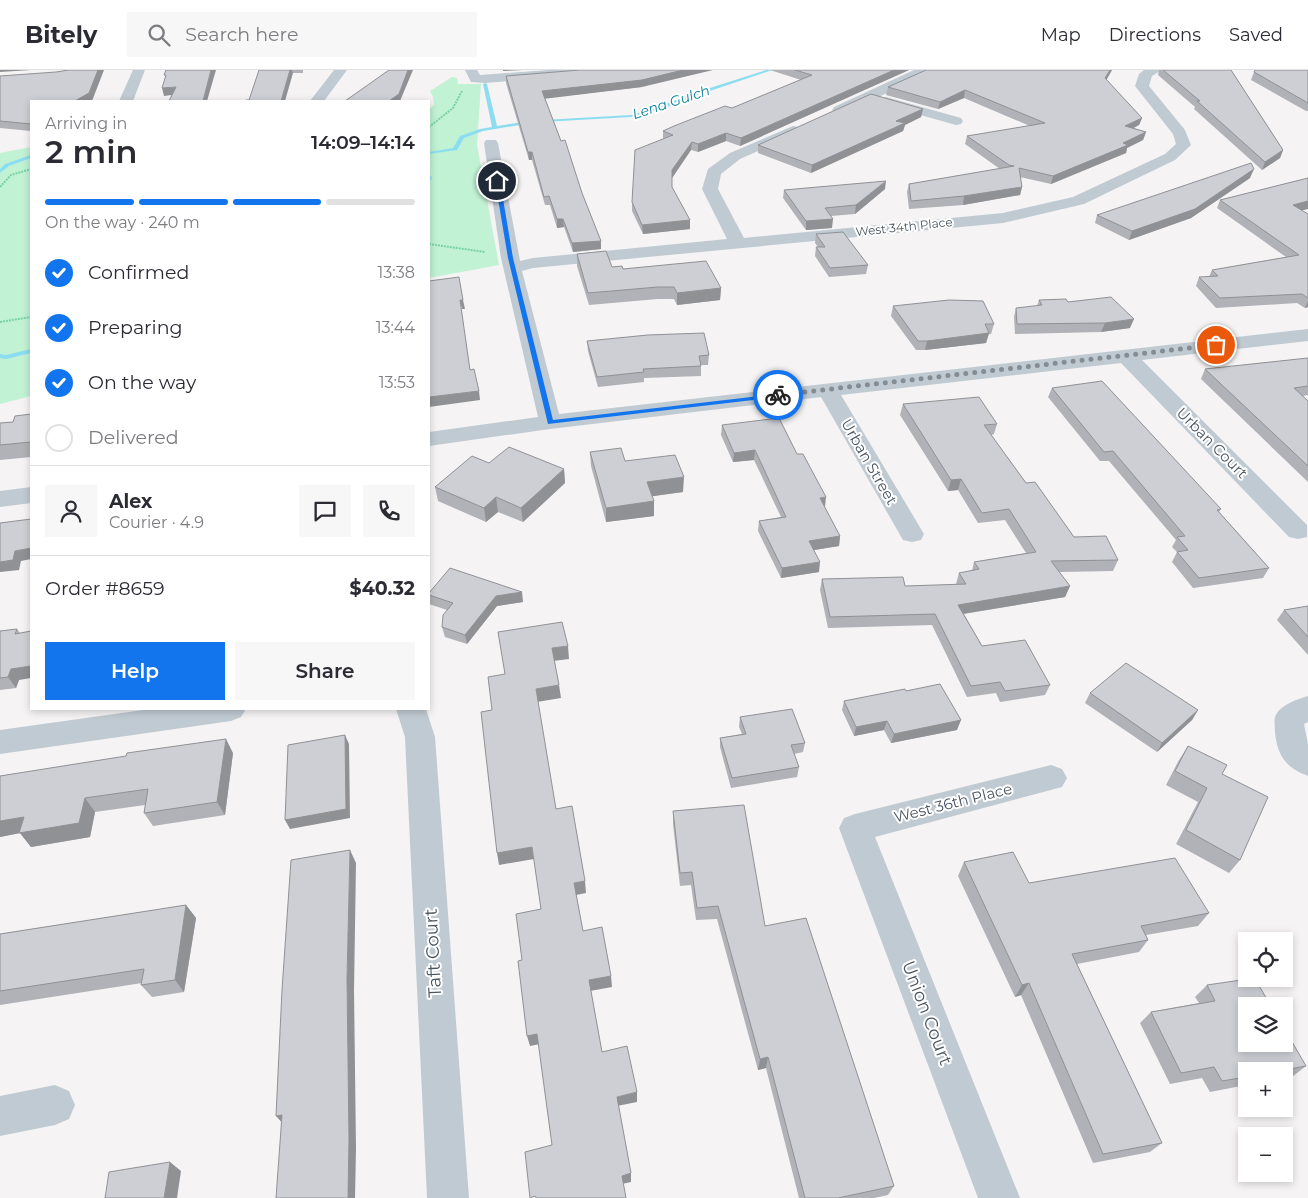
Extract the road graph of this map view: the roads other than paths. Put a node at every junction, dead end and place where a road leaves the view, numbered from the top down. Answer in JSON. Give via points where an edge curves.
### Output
{"nodes":[{"id":1,"x":139,"y":70,"type":"edge"},
{"id":2,"x":341,"y":70,"type":"edge"},
{"id":3,"x":599,"y":70,"type":"edge"},
{"id":4,"x":925,"y":70,"type":"edge"},
{"id":5,"x":1156,"y":70,"type":"edge"},
{"id":6,"x":473,"y":74,"type":"edge"},
{"id":7,"x":870,"y":96,"type":"junction"},
{"id":8,"x":126,"y":100,"type":"edge"},
{"id":9,"x":318,"y":100,"type":"edge"},
{"id":10,"x":826,"y":116,"type":"edge"},
{"id":11,"x":956,"y":121,"type":"dead end"},
{"id":12,"x":808,"y":124,"type":"edge"},
{"id":13,"x":491,"y":142,"type":"dead end"},
{"id":14,"x":738,"y":244,"type":"junction"},
{"id":15,"x":512,"y":263,"type":"junction"},
{"id":16,"x":1308,"y":334,"type":"edge"},
{"id":17,"x":1125,"y":355,"type":"junction"},
{"id":18,"x":827,"y":390,"type":"junction"},
{"id":19,"x":550,"y":422,"type":"junction"},
{"id":20,"x":430,"y":439,"type":"edge"},
{"id":21,"x":30,"y":495,"type":"edge"},
{"id":22,"x":0,"y":499,"type":"edge"},
{"id":23,"x":1298,"y":531,"type":"dead end"},
{"id":24,"x":912,"y":534,"type":"dead end"},
{"id":25,"x":1308,"y":707,"type":"edge"},
{"id":26,"x":224,"y":710,"type":"edge"},
{"id":27,"x":411,"y":710,"type":"edge"},
{"id":28,"x":0,"y":742,"type":"edge"},
{"id":29,"x":1308,"y":763,"type":"edge"},
{"id":30,"x":1052,"y":778,"type":"dead end"},
{"id":31,"x":855,"y":828,"type":"joint"},
{"id":32,"x":55,"y":1105,"type":"dead end"},
{"id":33,"x":0,"y":1116,"type":"edge"},
{"id":34,"x":448,"y":1198,"type":"edge"},
{"id":35,"x":999,"y":1198,"type":"edge"}],
"edges":[{"from":1,"to":8,"type":"street"},
{"from":2,"to":9,"type":"street"},
{"from":3,"to":6,"type":"street","via":[[572,74]]},
{"from":4,"to":7,"type":"street"},
{"from":5,"to":14,"type":"street","name":"West 34th Place","via":[[1146,74],[1142,86],[1180,133],[1184,145],[1170,157],[1078,201],[1003,218]]},
{"from":7,"to":10,"type":"street"},
{"from":7,"to":11,"type":"street"},
{"from":12,"to":14,"type":"street","via":[[735,156],[714,172],[710,189]]},
{"from":13,"to":15,"type":"street"},
{"from":14,"to":15,"type":"street","name":"West 34th Place"},
{"from":15,"to":19,"type":"street"},
{"from":16,"to":17,"type":"street"},
{"from":17,"to":18,"type":"street"},
{"from":17,"to":23,"type":"street","name":"Urban Court"},
{"from":18,"to":19,"type":"street"},
{"from":18,"to":24,"type":"street","name":"Urban Street"},
{"from":19,"to":20,"type":"street"},
{"from":21,"to":22,"type":"street"},
{"from":25,"to":29,"type":"street","via":[[1289,719],[1292,748]]},
{"from":26,"to":28,"type":"street"},
{"from":27,"to":34,"type":"street","name":"Taft Court","via":[[420,737]]},
{"from":30,"to":31,"type":"street","name":"West 36th Place"},
{"from":31,"to":35,"type":"street","name":"Union Court"},
{"from":32,"to":33,"type":"street"}]}
